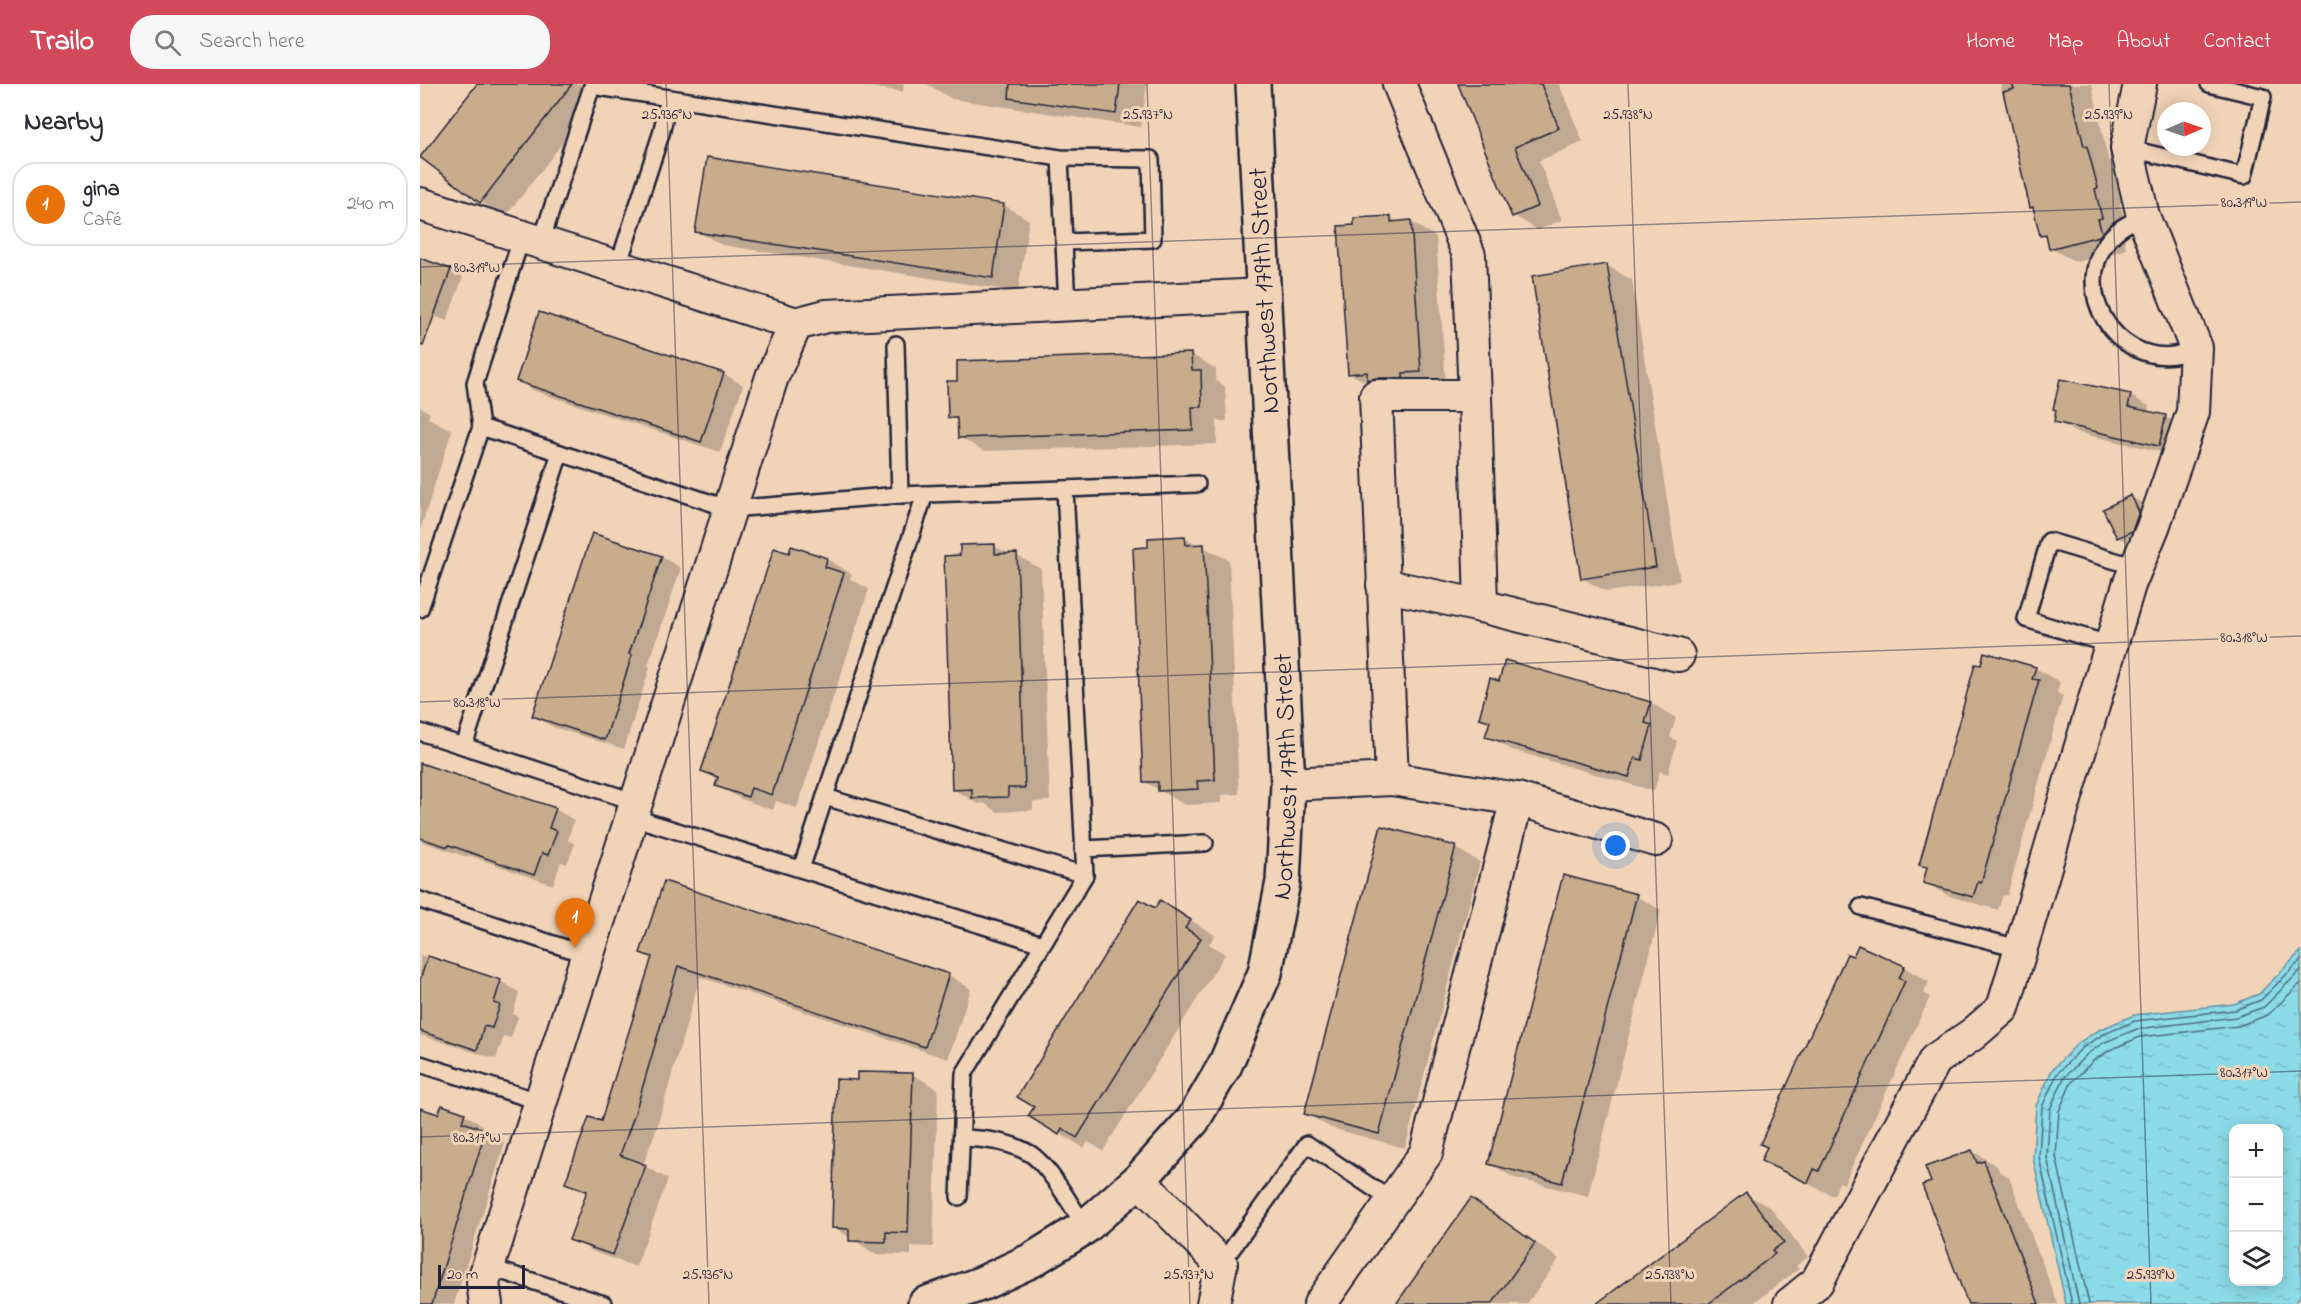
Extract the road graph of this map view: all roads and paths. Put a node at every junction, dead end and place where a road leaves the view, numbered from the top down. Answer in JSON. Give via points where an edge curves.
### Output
{"nodes":[{"id":1,"x":1253,"y":84,"type":"edge"},
{"id":2,"x":1399,"y":84,"type":"edge"},
{"id":3,"x":2140,"y":84,"type":"edge"},
{"id":4,"x":2209,"y":84,"type":"edge"},
{"id":5,"x":669,"y":98,"type":"junction"},
{"id":6,"x":2127,"y":148,"type":"junction"},
{"id":7,"x":1060,"y":158,"type":"junction"},
{"id":8,"x":420,"y":204,"type":"edge"},
{"id":9,"x":2143,"y":216,"type":"junction"},
{"id":10,"x":531,"y":239,"type":"junction"},
{"id":11,"x":1064,"y":242,"type":"junction"},
{"id":12,"x":618,"y":266,"type":"junction"},
{"id":13,"x":1263,"y":295,"type":"junction"},
{"id":14,"x":1067,"y":306,"type":"junction"},
{"id":15,"x":796,"y":324,"type":"junction"},
{"id":16,"x":896,"y":344,"type":"dead end"},
{"id":17,"x":2196,"y":348,"type":"junction"},
{"id":18,"x":1475,"y":396,"type":"junction"},
{"id":19,"x":481,"y":427,"type":"junction"},
{"id":20,"x":560,"y":453,"type":"junction"},
{"id":21,"x":1197,"y":484,"type":"dead end"},
{"id":22,"x":1065,"y":489,"type":"junction"},
{"id":23,"x":925,"y":494,"type":"junction"},
{"id":24,"x":900,"y":495,"type":"junction"},
{"id":25,"x":730,"y":509,"type":"junction"},
{"id":26,"x":2136,"y":567,"type":"junction"},
{"id":27,"x":1383,"y":585,"type":"junction"},
{"id":28,"x":1481,"y":606,"type":"junction"},
{"id":29,"x":420,"y":609,"type":"edge"},
{"id":30,"x":2111,"y":645,"type":"junction"},
{"id":31,"x":1678,"y":655,"type":"dead end"},
{"id":32,"x":420,"y":732,"type":"edge"},
{"id":33,"x":464,"y":746,"type":"junction"},
{"id":34,"x":1392,"y":779,"type":"junction"},
{"id":35,"x":1288,"y":784,"type":"junction"},
{"id":36,"x":825,"y":797,"type":"junction"},
{"id":37,"x":1517,"y":799,"type":"junction"},
{"id":38,"x":634,"y":810,"type":"junction"},
{"id":39,"x":1656,"y":840,"type":"dead end"},
{"id":40,"x":1205,"y":843,"type":"dead end"},
{"id":41,"x":1083,"y":849,"type":"junction"},
{"id":42,"x":801,"y":869,"type":"junction"},
{"id":43,"x":1085,"y":875,"type":"junction"},
{"id":44,"x":420,"y":900,"type":"edge"},
{"id":45,"x":1861,"y":907,"type":"dead end"},
{"id":46,"x":1042,"y":944,"type":"junction"},
{"id":47,"x":2022,"y":949,"type":"junction"},
{"id":48,"x":587,"y":955,"type":"junction"},
{"id":49,"x":420,"y":1064,"type":"edge"},
{"id":50,"x":540,"y":1102,"type":"junction"},
{"id":51,"x":962,"y":1138,"type":"junction"},
{"id":52,"x":1139,"y":1180,"type":"junction"},
{"id":53,"x":959,"y":1197,"type":"dead end"},
{"id":54,"x":1394,"y":1202,"type":"junction"},
{"id":55,"x":1085,"y":1227,"type":"junction"},
{"id":56,"x":1221,"y":1264,"type":"junction"},
{"id":57,"x":488,"y":1267,"type":"junction"},
{"id":58,"x":486,"y":1304,"type":"edge"},
{"id":59,"x":604,"y":1304,"type":"edge"},
{"id":60,"x":925,"y":1304,"type":"edge"},
{"id":61,"x":1212,"y":1304,"type":"edge"},
{"id":62,"x":1320,"y":1304,"type":"edge"},
{"id":63,"x":1790,"y":1304,"type":"edge"}],
"edges":[{"from":1,"to":13,"type":"street","name":"Northwest 179th Street"},
{"from":2,"to":18,"type":"street","via":[[1469,255]]},
{"from":3,"to":6,"type":"street"},
{"from":4,"to":6,"type":"lane","via":[[2263,97],[2244,176]]},
{"from":5,"to":7,"type":"lane"},
{"from":5,"to":10,"type":"lane","via":[[592,86]]},
{"from":5,"to":12,"type":"lane"},
{"from":6,"to":9,"type":"street"},
{"from":7,"to":11,"type":"lane"},
{"from":7,"to":11,"type":"lane","via":[[1151,159],[1153,239]]},
{"from":8,"to":10,"type":"street"},
{"from":9,"to":17,"type":"street"},
{"from":9,"to":17,"type":"lane","via":[[2122,226],[2106,243],[2096,264],[2093,288],[2098,310],[2111,330],[2128,345],[2150,354],[2174,355]]},
{"from":10,"to":12,"type":"street"},
{"from":10,"to":19,"type":"lane","via":[[476,383]]},
{"from":11,"to":14,"type":"lane"},
{"from":12,"to":15,"type":"street"},
{"from":13,"to":14,"type":"street"},
{"from":13,"to":35,"type":"street","name":"Northwest 179th Street"},
{"from":14,"to":15,"type":"street","via":[[826,316]]},
{"from":15,"to":25,"type":"street","via":[[772,377]]},
{"from":16,"to":24,"type":"lane"},
{"from":17,"to":26,"type":"street","via":[[2193,412]]},
{"from":18,"to":27,"type":"street","via":[[1376,396]]},
{"from":18,"to":28,"type":"street"},
{"from":19,"to":20,"type":"lane"},
{"from":19,"to":29,"type":"lane"},
{"from":20,"to":25,"type":"lane"},
{"from":20,"to":33,"type":"lane"},
{"from":21,"to":22,"type":"lane"},
{"from":22,"to":23,"type":"lane"},
{"from":22,"to":41,"type":"lane"},
{"from":23,"to":24,"type":"lane"},
{"from":23,"to":36,"type":"lane"},
{"from":24,"to":25,"type":"lane"},
{"from":25,"to":38,"type":"street"},
{"from":26,"to":30,"type":"street"},
{"from":26,"to":30,"type":"lane","via":[[2049,541],[2026,619]]},
{"from":27,"to":28,"type":"street"},
{"from":27,"to":34,"type":"street"},
{"from":28,"to":31,"type":"street"},
{"from":30,"to":47,"type":"street"},
{"from":32,"to":33,"type":"lane"},
{"from":33,"to":38,"type":"lane"},
{"from":34,"to":35,"type":"street"},
{"from":34,"to":37,"type":"street"},
{"from":35,"to":52,"type":"street","name":"Northwest 179th Street","via":[[1283,882],[1265,973],[1226,1065],[1193,1120]]},
{"from":36,"to":42,"type":"lane"},
{"from":36,"to":43,"type":"lane"},
{"from":37,"to":39,"type":"street"},
{"from":37,"to":54,"type":"street","via":[[1426,1153]]},
{"from":38,"to":42,"type":"lane"},
{"from":38,"to":48,"type":"street"},
{"from":40,"to":41,"type":"lane"},
{"from":41,"to":43,"type":"lane"},
{"from":42,"to":46,"type":"lane"},
{"from":43,"to":46,"type":"lane"},
{"from":44,"to":48,"type":"lane"},
{"from":45,"to":47,"type":"lane"},
{"from":46,"to":51,"type":"lane","via":[[964,1074]]},
{"from":47,"to":63,"type":"street","via":[[2003,1008],[1935,1060],[1817,1282]]},
{"from":48,"to":50,"type":"street"},
{"from":49,"to":50,"type":"lane"},
{"from":50,"to":57,"type":"street"},
{"from":51,"to":53,"type":"lane"},
{"from":51,"to":55,"type":"lane","via":[[993,1140],[1030,1154],[1049,1174]]},
{"from":52,"to":55,"type":"street","name":"Northwest 179th Street"},
{"from":52,"to":56,"type":"street"},
{"from":54,"to":56,"type":"lane","via":[[1307,1144]]},
{"from":54,"to":62,"type":"street"},
{"from":55,"to":60,"type":"street","name":"Northwest 179th Street","via":[[1032,1260]]},
{"from":56,"to":61,"type":"street"},
{"from":57,"to":58,"type":"street","via":[[483,1283]]},
{"from":57,"to":59,"type":"lane"}]}
